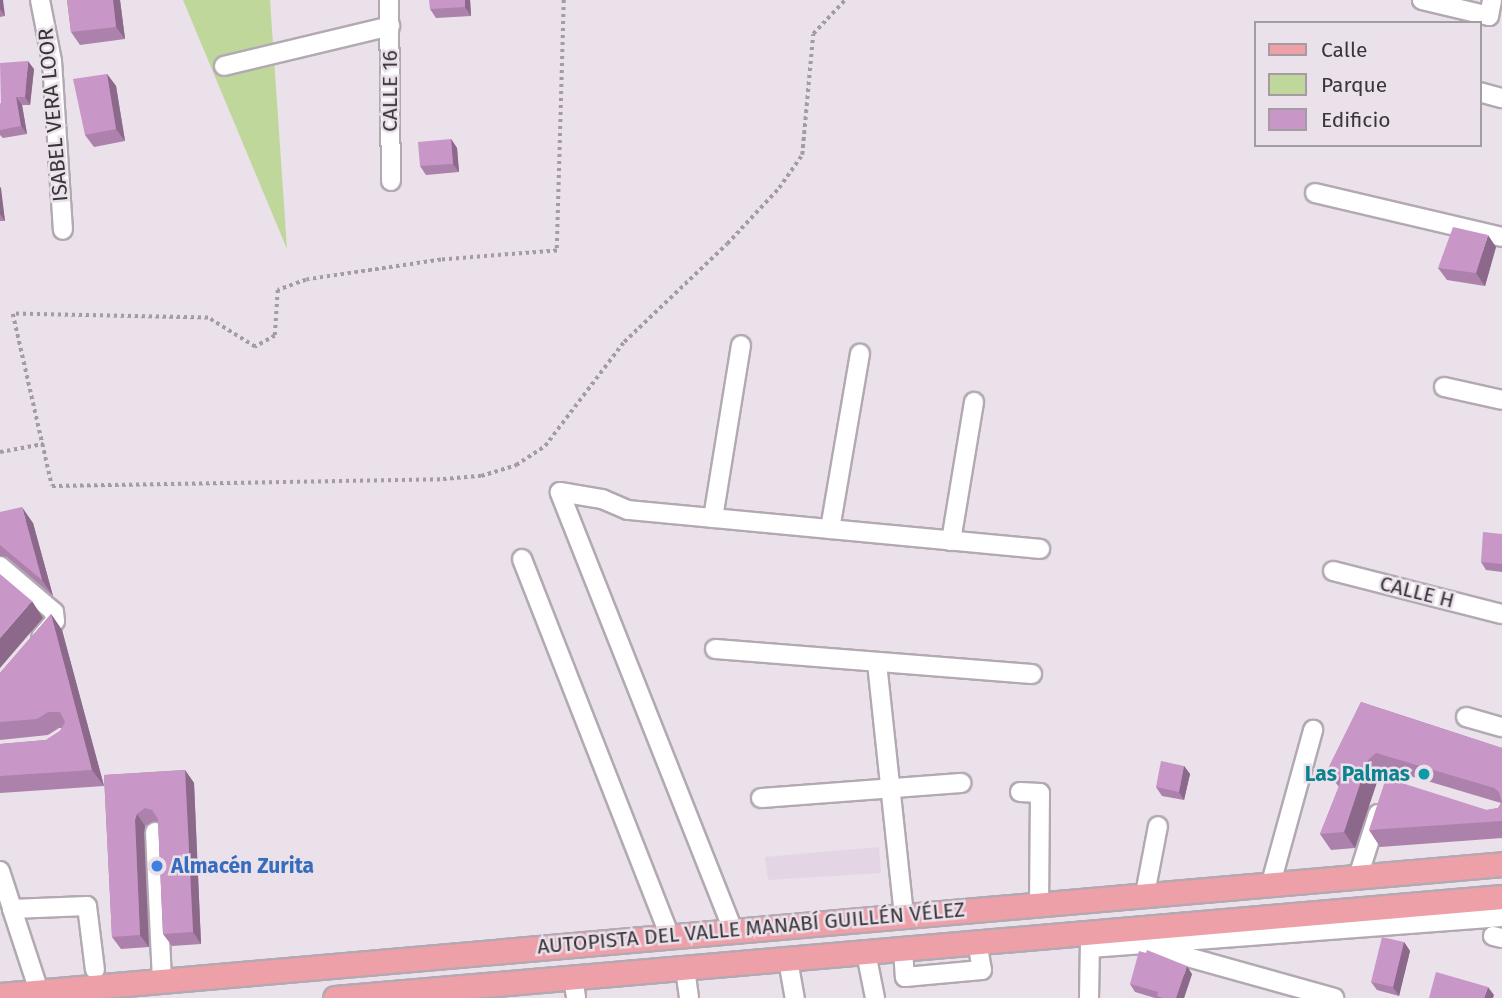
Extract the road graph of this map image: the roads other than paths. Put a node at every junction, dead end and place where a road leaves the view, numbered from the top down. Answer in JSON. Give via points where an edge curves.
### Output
{"nodes":[{"id":1,"x":40,"y":0,"type":"edge"},
{"id":2,"x":389,"y":0,"type":"edge"},
{"id":3,"x":1422,"y":0,"type":"edge"},
{"id":4,"x":1492,"y":0,"type":"edge"},
{"id":5,"x":390,"y":26,"type":"junction"},
{"id":6,"x":224,"y":66,"type":"dead end"},
{"id":7,"x":1481,"y":93,"type":"edge"},
{"id":8,"x":1502,"y":98,"type":"edge"},
{"id":9,"x":391,"y":181,"type":"dead end"},
{"id":10,"x":1315,"y":193,"type":"dead end"},
{"id":11,"x":63,"y":230,"type":"dead end"},
{"id":12,"x":1502,"y":237,"type":"edge"},
{"id":13,"x":741,"y":345,"type":"dead end"},
{"id":14,"x":860,"y":354,"type":"dead end"},
{"id":15,"x":1444,"y":387,"type":"dead end"},
{"id":16,"x":1502,"y":400,"type":"edge"},
{"id":17,"x":974,"y":402,"type":"dead end"},
{"id":18,"x":713,"y":518,"type":"junction"},
{"id":19,"x":830,"y":530,"type":"junction"},
{"id":20,"x":951,"y":541,"type":"junction"},
{"id":21,"x":1040,"y":549,"type":"dead end"},
{"id":22,"x":522,"y":559,"type":"dead end"},
{"id":23,"x":0,"y":566,"type":"edge"},
{"id":24,"x":1333,"y":571,"type":"dead end"},
{"id":25,"x":1502,"y":614,"type":"edge"},
{"id":26,"x":31,"y":649,"type":"edge"},
{"id":27,"x":715,"y":649,"type":"dead end"},
{"id":28,"x":877,"y":663,"type":"junction"},
{"id":29,"x":1032,"y":674,"type":"dead end"},
{"id":30,"x":1466,"y":717,"type":"dead end"},
{"id":31,"x":1502,"y":727,"type":"edge"},
{"id":32,"x":1313,"y":730,"type":"dead end"},
{"id":33,"x":961,"y":782,"type":"dead end"},
{"id":34,"x":890,"y":788,"type":"junction"},
{"id":35,"x":1020,"y":792,"type":"dead end"},
{"id":36,"x":1385,"y":793,"type":"edge"},
{"id":37,"x":761,"y":798,"type":"dead end"},
{"id":38,"x":1158,"y":826,"type":"dead end"},
{"id":39,"x":155,"y":832,"type":"edge"},
{"id":40,"x":1502,"y":864,"type":"edge"},
{"id":41,"x":0,"y":871,"type":"edge"},
{"id":42,"x":1358,"y":877,"type":"junction"},
{"id":43,"x":1271,"y":883,"type":"junction"},
{"id":44,"x":1146,"y":894,"type":"junction"},
{"id":45,"x":1502,"y":897,"type":"edge"},
{"id":46,"x":1039,"y":903,"type":"junction"},
{"id":47,"x":12,"y":909,"type":"junction"},
{"id":48,"x":904,"y":914,"type":"junction"},
{"id":49,"x":1502,"y":918,"type":"edge"},
{"id":50,"x":733,"y":930,"type":"junction"},
{"id":51,"x":670,"y":936,"type":"junction"},
{"id":52,"x":1096,"y":938,"type":"junction"},
{"id":53,"x":608,"y":942,"type":"junction"},
{"id":54,"x":1145,"y":945,"type":"junction"},
{"id":55,"x":866,"y":953,"type":"junction"},
{"id":56,"x":788,"y":960,"type":"junction"},
{"id":57,"x":685,"y":969,"type":"junction"},
{"id":58,"x":95,"y":970,"type":"dead end"},
{"id":59,"x":612,"y":975,"type":"junction"},
{"id":60,"x":162,"y":981,"type":"junction"},
{"id":61,"x":574,"y":988,"type":"edge"},
{"id":62,"x":39,"y":991,"type":"junction"},
{"id":63,"x":0,"y":995,"type":"edge"},
{"id":64,"x":335,"y":998,"type":"edge"},
{"id":65,"x":689,"y":998,"type":"edge"},
{"id":66,"x":795,"y":998,"type":"edge"},
{"id":67,"x":875,"y":998,"type":"edge"},
{"id":68,"x":1089,"y":998,"type":"edge"},
{"id":69,"x":1334,"y":998,"type":"edge"}],
"edges":[{"from":1,"to":11,"type":"street","name":"ISABEL VERA LOOR","via":[[52,61]]},
{"from":2,"to":5,"type":"street","name":"CALLE 16"},
{"from":3,"to":4,"type":"street","via":[[1489,16]]},
{"from":5,"to":6,"type":"street"},
{"from":5,"to":9,"type":"street","name":"CALLE 16"},
{"from":7,"to":8,"type":"street"},
{"from":10,"to":12,"type":"street"},
{"from":13,"to":18,"type":"street"},
{"from":14,"to":19,"type":"street"},
{"from":15,"to":16,"type":"street"},
{"from":17,"to":20,"type":"street"},
{"from":18,"to":19,"type":"street"},
{"from":18,"to":50,"type":"street","via":[[628,510],[602,499],[560,492]]},
{"from":19,"to":20,"type":"street"},
{"from":20,"to":21,"type":"street"},
{"from":22,"to":51,"type":"street"},
{"from":23,"to":26,"type":"street","via":[[54,612],[55,621]]},
{"from":24,"to":25,"type":"street","name":"CALLE H"},
{"from":27,"to":28,"type":"street"},
{"from":28,"to":29,"type":"street"},
{"from":28,"to":34,"type":"street"},
{"from":30,"to":31,"type":"street"},
{"from":32,"to":43,"type":"street"},
{"from":33,"to":34,"type":"street"},
{"from":34,"to":37,"type":"street"},
{"from":34,"to":48,"type":"street"},
{"from":35,"to":46,"type":"street","via":[[1040,793]]},
{"from":36,"to":42,"type":"street"},
{"from":38,"to":44,"type":"street"},
{"from":39,"to":60,"type":"street"},
{"from":40,"to":42,"type":"main road","name":"AUTOPISTA DEL VALLE MANABÍ GUILLÉN VÉLEZ"},
{"from":41,"to":47,"type":"street"},
{"from":42,"to":43,"type":"main road","name":"AUTOPISTA DEL VALLE MANABÍ GUILLÉN VÉLEZ"},
{"from":43,"to":44,"type":"main road","name":"AUTOPISTA DEL VALLE MANABÍ GUILLÉN VÉLEZ"},
{"from":44,"to":46,"type":"main road","name":"AUTOPISTA DEL VALLE MANABÍ GUILLÉN VÉLEZ"},
{"from":45,"to":52,"type":"main road","name":"AUTOPISTA DEL VALLE MANABÍ GUILLÉN VÉLEZ"},
{"from":46,"to":48,"type":"main road","name":"AUTOPISTA DEL VALLE MANABÍ GUILLÉN VÉLEZ"},
{"from":47,"to":58,"type":"street","via":[[87,906]]},
{"from":47,"to":62,"type":"street"},
{"from":48,"to":50,"type":"main road","name":"AUTOPISTA DEL VALLE MANABÍ GUILLÉN VÉLEZ"},
{"from":49,"to":54,"type":"street"},
{"from":50,"to":51,"type":"main road","name":"AUTOPISTA DEL VALLE MANABÍ GUILLÉN VÉLEZ"},
{"from":51,"to":53,"type":"main road","name":"AUTOPISTA DEL VALLE MANABÍ GUILLÉN VÉLEZ"},
{"from":52,"to":54,"type":"street"},
{"from":52,"to":54,"type":"street"},
{"from":52,"to":55,"type":"main road","name":"AUTOPISTA DEL VALLE MANABÍ GUILLÉN VÉLEZ"},
{"from":52,"to":68,"type":"street"},
{"from":53,"to":59,"type":"main road"},
{"from":53,"to":60,"type":"main road","name":"AUTOPISTA DEL VALLE MANABÍ GUILLÉN VÉLEZ"},
{"from":54,"to":69,"type":"street"},
{"from":55,"to":56,"type":"main road","name":"AUTOPISTA DEL VALLE MANABÍ GUILLÉN VÉLEZ"},
{"from":55,"to":67,"type":"street"},
{"from":56,"to":57,"type":"main road","name":"AUTOPISTA DEL VALLE MANABÍ GUILLÉN VÉLEZ"},
{"from":56,"to":66,"type":"street"},
{"from":57,"to":59,"type":"main road","name":"AUTOPISTA DEL VALLE MANABÍ GUILLÉN VÉLEZ"},
{"from":57,"to":65,"type":"street"},
{"from":59,"to":61,"type":"main road","name":"AUTOPISTA DEL VALLE MANABÍ GUILLÉN VÉLEZ"},
{"from":60,"to":62,"type":"main road","name":"AUTOPISTA DEL VALLE MANABÍ GUILLÉN VÉLEZ"},
{"from":61,"to":64,"type":"main road","name":"AUTOPISTA DEL VALLE MANABÍ GUILLÉN VÉLEZ"},
{"from":62,"to":63,"type":"main road","name":"AUTOPISTA DEL VALLE MANABÍ GUILLÉN VÉLEZ"}]}
